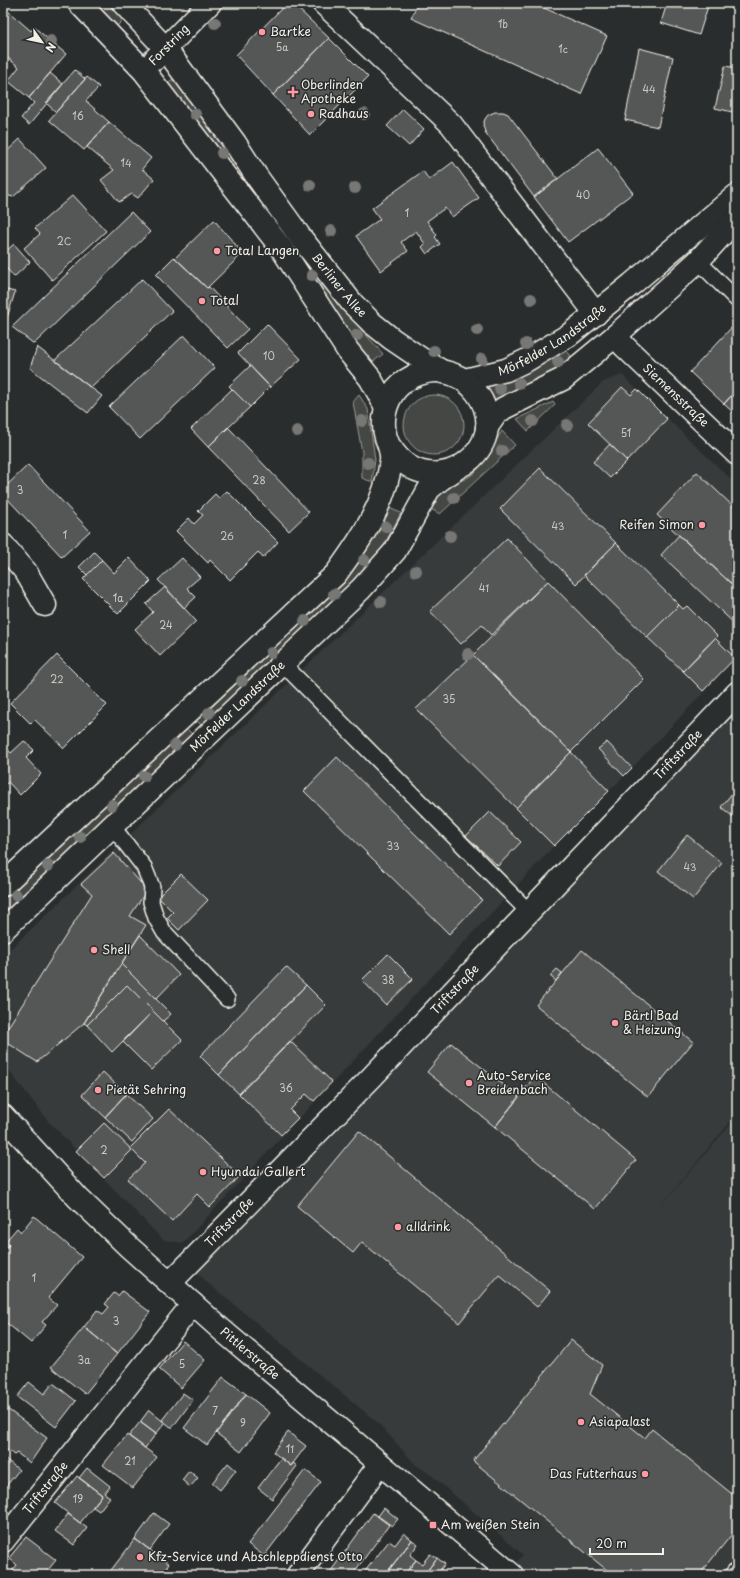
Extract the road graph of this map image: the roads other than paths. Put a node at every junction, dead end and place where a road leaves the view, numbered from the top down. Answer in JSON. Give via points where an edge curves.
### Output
{"nodes":[{"id":1,"x":79,"y":3,"type":"edge"},
{"id":2,"x":123,"y":3,"type":"edge"},
{"id":3,"x":210,"y":3,"type":"edge"},
{"id":4,"x":323,"y":3,"type":"edge"},
{"id":5,"x":165,"y":48,"type":"junction"},
{"id":6,"x":144,"y":71,"type":"junction"},
{"id":7,"x":257,"y":177,"type":"junction"},
{"id":8,"x":236,"y":190,"type":"junction"},
{"id":9,"x":737,"y":194,"type":"edge"},
{"id":10,"x":737,"y":218,"type":"edge"},
{"id":11,"x":698,"y":261,"type":"junction"},
{"id":12,"x":632,"y":284,"type":"junction"},
{"id":13,"x":737,"y":300,"type":"edge"},
{"id":14,"x":596,"y":314,"type":"junction"},
{"id":15,"x":615,"y":336,"type":"junction"},
{"id":16,"x":443,"y":372,"type":"junction"},
{"id":17,"x":465,"y":380,"type":"junction"},
{"id":18,"x":386,"y":408,"type":"junction"},
{"id":19,"x":487,"y":427,"type":"junction"},
{"id":20,"x":391,"y":448,"type":"junction"},
{"id":21,"x":737,"y":454,"type":"edge"},
{"id":22,"x":455,"y":470,"type":"junction"},
{"id":23,"x":3,"y":545,"type":"edge"},
{"id":24,"x":45,"y":605,"type":"dead end"},
{"id":25,"x":282,"y":663,"type":"junction"},
{"id":26,"x":737,"y":693,"type":"edge"},
{"id":27,"x":112,"y":826,"type":"junction"},
{"id":28,"x":3,"y":885,"type":"edge"},
{"id":29,"x":528,"y":912,"type":"junction"},
{"id":30,"x":3,"y":930,"type":"edge"},
{"id":31,"x":227,"y":999,"type":"dead end"},
{"id":32,"x":3,"y":1116,"type":"edge"},
{"id":33,"x":170,"y":1284,"type":"junction"},
{"id":34,"x":193,"y":1304,"type":"junction"},
{"id":35,"x":380,"y":1464,"type":"junction"},
{"id":36,"x":3,"y":1541,"type":"edge"},
{"id":37,"x":737,"y":1569,"type":"edge"},
{"id":38,"x":298,"y":1575,"type":"edge"},
{"id":39,"x":512,"y":1575,"type":"edge"},
{"id":40,"x":732,"y":1575,"type":"edge"}],
"edges":[{"from":1,"to":6,"type":"street","name":"Berliner Allee"},
{"from":2,"to":5,"type":"street","name":"Berliner Allee"},
{"from":3,"to":5,"type":"street","name":"Forstring"},
{"from":4,"to":14,"type":"street","via":[[451,124]]},
{"from":5,"to":6,"type":"street","name":"Forstring"},
{"from":5,"to":7,"type":"street","name":"Berliner Allee"},
{"from":6,"to":8,"type":"street","name":"Berliner Allee"},
{"from":7,"to":8,"type":"street"},
{"from":7,"to":16,"type":"street","name":"Berliner Allee","via":[[352,303],[392,339]]},
{"from":8,"to":18,"type":"street","name":"Berliner Allee","via":[[282,249],[348,351],[370,378]]},
{"from":9,"to":12,"type":"street","name":"Mörfelder Landstraße"},
{"from":10,"to":11,"type":"street","name":"Mörfelder Landstraße"},
{"from":11,"to":13,"type":"lane"},
{"from":11,"to":15,"type":"street","name":"Mörfelder Landstraße"},
{"from":12,"to":14,"type":"street","name":"Mörfelder Landstraße"},
{"from":12,"to":15,"type":"street","name":"Mörfelder Landstraße","via":[[619,310]]},
{"from":14,"to":17,"type":"street","name":"Mörfelder Landstraße","via":[[569,335],[526,360],[506,370]]},
{"from":15,"to":19,"type":"street","name":"Mörfelder Landstraße","via":[[563,379],[500,411]]},
{"from":15,"to":21,"type":"street","name":"Siemensstraße"},
{"from":16,"to":17,"type":"street","name":"Mörfelder Landstraße"},
{"from":16,"to":18,"type":"street","name":"Mörfelder Landstraße","via":[[423,373],[405,381],[396,390]]},
{"from":17,"to":19,"type":"street","name":"Mörfelder Landstraße","via":[[480,397],[486,412]]},
{"from":18,"to":20,"type":"street","name":"Mörfelder Landstraße","via":[[384,428]]},
{"from":19,"to":22,"type":"street","name":"Mörfelder Landstraße","via":[[474,456]]},
{"from":20,"to":22,"type":"street","name":"Mörfelder Landstraße","via":[[402,461],[416,470],[438,474]]},
{"from":20,"to":28,"type":"street","name":"Mörfelder Landstraße","via":[[389,471],[373,515],[363,535],[336,574]]},
{"from":22,"to":25,"type":"street","name":"Mörfelder Landstraße","via":[[429,489],[395,550],[361,589]]},
{"from":23,"to":24,"type":"street","via":[[26,572]]},
{"from":25,"to":27,"type":"street","name":"Mörfelder Landstraße"},
{"from":25,"to":29,"type":"lane"},
{"from":26,"to":29,"type":"street","name":"Triftstraße"},
{"from":27,"to":30,"type":"street","name":"Mörfelder Landstraße"},
{"from":27,"to":31,"type":"lane","via":[[144,867],[152,887],[151,902],[164,932]]},
{"from":29,"to":33,"type":"street","name":"Triftstraße"},
{"from":32,"to":33,"type":"street","name":"Pittlerstraße","via":[[78,1198]]},
{"from":33,"to":34,"type":"street","name":"Pittlerstraße"},
{"from":34,"to":35,"type":"street","name":"Pittlerstraße"},
{"from":34,"to":36,"type":"street","name":"Triftstraße"},
{"from":35,"to":38,"type":"street"},
{"from":35,"to":39,"type":"street","name":"Pittlerstraße"},
{"from":37,"to":40,"type":"lane"}]}
